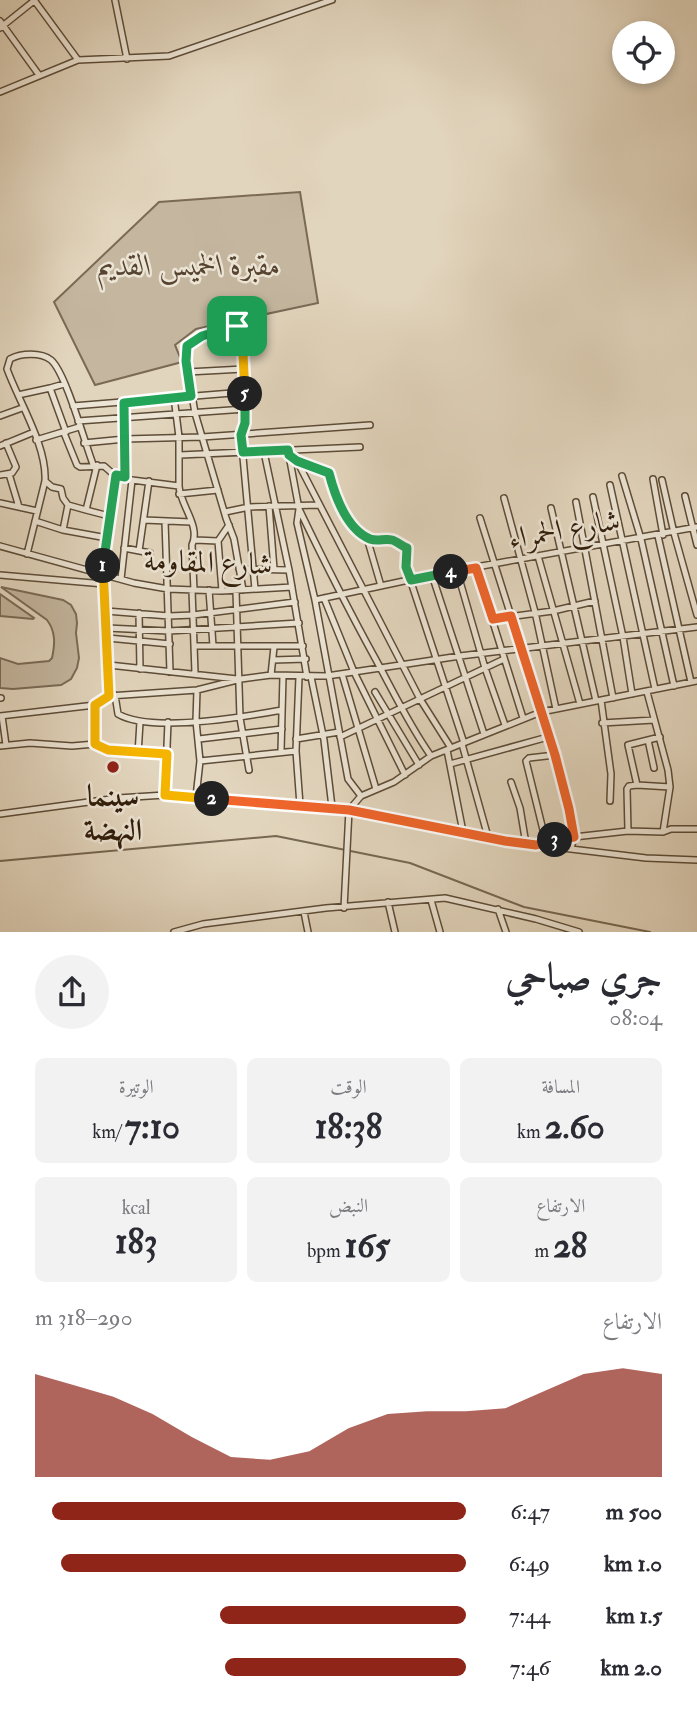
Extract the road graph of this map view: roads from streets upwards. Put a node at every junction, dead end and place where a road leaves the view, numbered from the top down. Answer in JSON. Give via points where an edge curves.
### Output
{"nodes":[{"id":1,"x":34,"y":0,"type":"edge"},
{"id":2,"x":115,"y":0,"type":"edge"},
{"id":3,"x":332,"y":0,"type":"edge"},
{"id":4,"x":2,"y":25,"type":"edge"},
{"id":5,"x":127,"y":59,"type":"junction"},
{"id":6,"x":78,"y":61,"type":"junction"},
{"id":7,"x":39,"y":75,"type":"junction"},
{"id":8,"x":0,"y":92,"type":"edge"},
{"id":9,"x":243,"y":369,"type":"junction"},
{"id":10,"x":188,"y":372,"type":"junction"},
{"id":11,"x":64,"y":384,"type":"junction"},
{"id":12,"x":50,"y":388,"type":"junction"},
{"id":13,"x":244,"y":393,"type":"junction"},
{"id":14,"x":18,"y":395,"type":"junction"},
{"id":15,"x":191,"y":396,"type":"junction"},
{"id":16,"x":174,"y":397,"type":"junction"},
{"id":17,"x":124,"y":403,"type":"junction"},
{"id":18,"x":73,"y":406,"type":"junction"},
{"id":19,"x":22,"y":408,"type":"junction"},
{"id":20,"x":245,"y":409,"type":"junction"},
{"id":21,"x":195,"y":413,"type":"junction"},
{"id":22,"x":177,"y":415,"type":"junction"},
{"id":23,"x":0,"y":416,"type":"edge"},
{"id":24,"x":124,"y":418,"type":"junction"},
{"id":25,"x":79,"y":424,"type":"junction"},
{"id":26,"x":370,"y":425,"type":"dead end"},
{"id":27,"x":34,"y":432,"type":"junction"},
{"id":28,"x":65,"y":433,"type":"junction"},
{"id":29,"x":241,"y":435,"type":"junction"},
{"id":30,"x":179,"y":437,"type":"junction"},
{"id":31,"x":202,"y":438,"type":"junction"},
{"id":32,"x":125,"y":439,"type":"junction"},
{"id":33,"x":36,"y":440,"type":"junction"},
{"id":34,"x":84,"y":443,"type":"junction"},
{"id":35,"x":3,"y":444,"type":"edge"},
{"id":36,"x":360,"y":447,"type":"dead end"},
{"id":37,"x":243,"y":452,"type":"junction"},
{"id":38,"x":264,"y":452,"type":"junction"},
{"id":39,"x":288,"y":452,"type":"junction"},
{"id":40,"x":180,"y":455,"type":"junction"},
{"id":41,"x":208,"y":455,"type":"junction"},
{"id":42,"x":297,"y":461,"type":"junction"},
{"id":43,"x":96,"y":466,"type":"junction"},
{"id":44,"x":9,"y":474,"type":"junction"},
{"id":45,"x":0,"y":475,"type":"edge"},
{"id":46,"x":116,"y":475,"type":"junction"},
{"id":47,"x":622,"y":476,"type":"dead end"},
{"id":48,"x":129,"y":479,"type":"junction"},
{"id":49,"x":653,"y":479,"type":"dead end"},
{"id":50,"x":662,"y":480,"type":"dead end"},
{"id":51,"x":46,"y":481,"type":"junction"},
{"id":52,"x":149,"y":481,"type":"junction"},
{"id":53,"x":610,"y":485,"type":"dead end"},
{"id":54,"x":179,"y":486,"type":"junction"},
{"id":55,"x":218,"y":490,"type":"junction"},
{"id":56,"x":179,"y":494,"type":"junction"},
{"id":57,"x":685,"y":496,"type":"dead end"},
{"id":58,"x":593,"y":497,"type":"dead end"},
{"id":59,"x":504,"y":498,"type":"dead end"},
{"id":60,"x":576,"y":502,"type":"dead end"},
{"id":61,"x":0,"y":503,"type":"edge"},
{"id":62,"x":68,"y":505,"type":"junction"},
{"id":63,"x":319,"y":505,"type":"junction"},
{"id":64,"x":269,"y":506,"type":"junction"},
{"id":65,"x":277,"y":506,"type":"junction"},
{"id":66,"x":19,"y":507,"type":"junction"},
{"id":67,"x":249,"y":507,"type":"junction"},
{"id":68,"x":299,"y":507,"type":"junction"},
{"id":69,"x":551,"y":508,"type":"dead end"},
{"id":70,"x":86,"y":510,"type":"junction"},
{"id":71,"x":37,"y":511,"type":"junction"},
{"id":72,"x":225,"y":512,"type":"junction"},
{"id":73,"x":109,"y":516,"type":"junction"},
{"id":74,"x":480,"y":518,"type":"dead end"},
{"id":75,"x":144,"y":520,"type":"junction"},
{"id":76,"x":35,"y":521,"type":"junction"},
{"id":77,"x":165,"y":521,"type":"junction"},
{"id":78,"x":191,"y":522,"type":"junction"},
{"id":79,"x":229,"y":525,"type":"junction"},
{"id":80,"x":695,"y":528,"type":"edge"},
{"id":81,"x":63,"y":530,"type":"junction"},
{"id":82,"x":674,"y":533,"type":"junction"},
{"id":83,"x":661,"y":536,"type":"junction"},
{"id":84,"x":107,"y":538,"type":"junction"},
{"id":85,"x":367,"y":538,"type":"junction"},
{"id":86,"x":641,"y":539,"type":"junction"},
{"id":87,"x":195,"y":540,"type":"junction"},
{"id":88,"x":218,"y":541,"type":"junction"},
{"id":89,"x":621,"y":542,"type":"junction"},
{"id":90,"x":603,"y":545,"type":"junction"},
{"id":91,"x":697,"y":545,"type":"edge"},
{"id":92,"x":0,"y":547,"type":"edge"},
{"id":93,"x":124,"y":548,"type":"junction"},
{"id":94,"x":584,"y":548,"type":"junction"},
{"id":95,"x":139,"y":551,"type":"junction"},
{"id":96,"x":150,"y":553,"type":"dead end"},
{"id":97,"x":562,"y":553,"type":"junction"},
{"id":98,"x":27,"y":554,"type":"junction"},
{"id":99,"x":537,"y":556,"type":"junction"},
{"id":100,"x":521,"y":560,"type":"junction"},
{"id":101,"x":496,"y":564,"type":"junction"},
{"id":102,"x":476,"y":568,"type":"junction"},
{"id":103,"x":239,"y":569,"type":"junction"},
{"id":104,"x":254,"y":569,"type":"junction"},
{"id":105,"x":274,"y":569,"type":"junction"},
{"id":106,"x":289,"y":570,"type":"junction"},
{"id":107,"x":457,"y":571,"type":"junction"},
{"id":108,"x":102,"y":574,"type":"junction"},
{"id":109,"x":0,"y":575,"type":"edge"},
{"id":110,"x":432,"y":575,"type":"junction"},
{"id":111,"x":121,"y":579,"type":"junction"},
{"id":112,"x":411,"y":580,"type":"junction"},
{"id":113,"x":104,"y":584,"type":"junction"},
{"id":114,"x":381,"y":586,"type":"junction"},
{"id":115,"x":292,"y":587,"type":"junction"},
{"id":116,"x":168,"y":589,"type":"junction"},
{"id":117,"x":255,"y":589,"type":"junction"},
{"id":118,"x":193,"y":590,"type":"junction"},
{"id":119,"x":209,"y":590,"type":"junction"},
{"id":120,"x":239,"y":590,"type":"junction"},
{"id":121,"x":363,"y":590,"type":"junction"},
{"id":122,"x":222,"y":591,"type":"junction"},
{"id":123,"x":341,"y":595,"type":"junction"},
{"id":124,"x":324,"y":598,"type":"junction"},
{"id":125,"x":315,"y":600,"type":"junction"},
{"id":126,"x":595,"y":601,"type":"junction"},
{"id":127,"x":295,"y":602,"type":"junction"},
{"id":128,"x":573,"y":605,"type":"junction"},
{"id":129,"x":237,"y":609,"type":"junction"},
{"id":130,"x":106,"y":611,"type":"junction"},
{"id":131,"x":552,"y":611,"type":"junction"},
{"id":132,"x":211,"y":612,"type":"junction"},
{"id":133,"x":535,"y":612,"type":"junction"},
{"id":134,"x":139,"y":613,"type":"junction"},
{"id":135,"x":192,"y":615,"type":"junction"},
{"id":136,"x":697,"y":615,"type":"edge"},
{"id":137,"x":169,"y":616,"type":"junction"},
{"id":138,"x":511,"y":616,"type":"junction"},
{"id":139,"x":493,"y":619,"type":"junction"},
{"id":140,"x":299,"y":623,"type":"junction"},
{"id":141,"x":238,"y":626,"type":"junction"},
{"id":142,"x":212,"y":627,"type":"junction"},
{"id":143,"x":697,"y":627,"type":"edge"},
{"id":144,"x":107,"y":628,"type":"junction"},
{"id":145,"x":192,"y":629,"type":"junction"},
{"id":146,"x":681,"y":629,"type":"junction"},
{"id":147,"x":139,"y":630,"type":"junction"},
{"id":148,"x":169,"y":631,"type":"junction"},
{"id":149,"x":661,"y":631,"type":"junction"},
{"id":150,"x":642,"y":634,"type":"junction"},
{"id":151,"x":623,"y":636,"type":"junction"},
{"id":152,"x":108,"y":638,"type":"junction"},
{"id":153,"x":603,"y":638,"type":"junction"},
{"id":154,"x":139,"y":641,"type":"junction"},
{"id":155,"x":583,"y":641,"type":"junction"},
{"id":156,"x":170,"y":643,"type":"junction"},
{"id":157,"x":563,"y":644,"type":"junction"},
{"id":158,"x":239,"y":645,"type":"junction"},
{"id":159,"x":194,"y":646,"type":"junction"},
{"id":160,"x":213,"y":646,"type":"junction"},
{"id":161,"x":274,"y":646,"type":"junction"},
{"id":162,"x":303,"y":646,"type":"junction"},
{"id":163,"x":543,"y":646,"type":"junction"},
{"id":164,"x":522,"y":648,"type":"junction"},
{"id":165,"x":502,"y":652,"type":"junction"},
{"id":166,"x":482,"y":654,"type":"junction"},
{"id":167,"x":460,"y":656,"type":"junction"},
{"id":168,"x":306,"y":659,"type":"junction"},
{"id":169,"x":504,"y":659,"type":"junction"},
{"id":170,"x":273,"y":660,"type":"junction"},
{"id":171,"x":437,"y":660,"type":"junction"},
{"id":172,"x":109,"y":665,"type":"junction"},
{"id":173,"x":402,"y":665,"type":"junction"},
{"id":174,"x":485,"y":668,"type":"junction"},
{"id":175,"x":140,"y":669,"type":"junction"},
{"id":176,"x":380,"y":669,"type":"junction"},
{"id":177,"x":170,"y":672,"type":"junction"},
{"id":178,"x":354,"y":672,"type":"junction"},
{"id":179,"x":195,"y":673,"type":"junction"},
{"id":180,"x":342,"y":674,"type":"junction"},
{"id":181,"x":271,"y":676,"type":"junction"},
{"id":182,"x":283,"y":676,"type":"junction"},
{"id":183,"x":327,"y":676,"type":"junction"},
{"id":184,"x":299,"y":677,"type":"junction"},
{"id":185,"x":309,"y":677,"type":"junction"},
{"id":186,"x":465,"y":678,"type":"junction"},
{"id":187,"x":240,"y":679,"type":"junction"},
{"id":188,"x":694,"y":682,"type":"edge"},
{"id":189,"x":674,"y":686,"type":"junction"},
{"id":190,"x":446,"y":687,"type":"junction"},
{"id":191,"x":655,"y":689,"type":"junction"},
{"id":192,"x":197,"y":690,"type":"junction"},
{"id":193,"x":375,"y":692,"type":"dead end"},
{"id":194,"x":647,"y":692,"type":"junction"},
{"id":195,"x":632,"y":694,"type":"junction"},
{"id":196,"x":112,"y":696,"type":"junction"},
{"id":197,"x":613,"y":698,"type":"junction"},
{"id":198,"x":420,"y":699,"type":"junction"},
{"id":199,"x":598,"y":701,"type":"junction"},
{"id":200,"x":580,"y":704,"type":"junction"},
{"id":201,"x":95,"y":705,"type":"junction"},
{"id":202,"x":402,"y":709,"type":"junction"},
{"id":203,"x":556,"y":709,"type":"junction"},
{"id":204,"x":282,"y":710,"type":"junction"},
{"id":205,"x":541,"y":712,"type":"junction"},
{"id":206,"x":389,"y":715,"type":"junction"},
{"id":207,"x":1,"y":716,"type":"edge"},
{"id":208,"x":240,"y":718,"type":"junction"},
{"id":209,"x":523,"y":718,"type":"junction"},
{"id":210,"x":379,"y":720,"type":"junction"},
{"id":211,"x":654,"y":720,"type":"junction"},
{"id":212,"x":196,"y":721,"type":"junction"},
{"id":213,"x":140,"y":722,"type":"junction"},
{"id":214,"x":168,"y":722,"type":"junction"},
{"id":215,"x":603,"y":723,"type":"junction"},
{"id":216,"x":505,"y":725,"type":"junction"},
{"id":217,"x":282,"y":729,"type":"junction"},
{"id":218,"x":359,"y":729,"type":"junction"},
{"id":219,"x":243,"y":734,"type":"junction"},
{"id":220,"x":323,"y":734,"type":"junction"},
{"id":221,"x":339,"y":734,"type":"junction"},
{"id":222,"x":484,"y":734,"type":"junction"},
{"id":223,"x":548,"y":737,"type":"junction"},
{"id":224,"x":660,"y":737,"type":"junction"},
{"id":225,"x":199,"y":739,"type":"junction"},
{"id":226,"x":296,"y":739,"type":"junction"},
{"id":227,"x":648,"y":740,"type":"junction"},
{"id":228,"x":463,"y":743,"type":"junction"},
{"id":229,"x":95,"y":744,"type":"junction"},
{"id":230,"x":3,"y":745,"type":"edge"},
{"id":231,"x":449,"y":749,"type":"junction"},
{"id":232,"x":281,"y":751,"type":"junction"},
{"id":233,"x":296,"y":751,"type":"junction"},
{"id":234,"x":138,"y":754,"type":"junction"},
{"id":235,"x":167,"y":754,"type":"junction"},
{"id":236,"x":246,"y":755,"type":"junction"},
{"id":237,"x":555,"y":755,"type":"junction"},
{"id":238,"x":431,"y":756,"type":"junction"},
{"id":239,"x":468,"y":759,"type":"junction"},
{"id":240,"x":200,"y":761,"type":"junction"},
{"id":241,"x":450,"y":764,"type":"junction"},
{"id":242,"x":419,"y":765,"type":"junction"},
{"id":243,"x":654,"y":768,"type":"dead end"},
{"id":244,"x":249,"y":769,"type":"dead end"},
{"id":245,"x":405,"y":775,"type":"junction"},
{"id":246,"x":511,"y":782,"type":"dead end"},
{"id":247,"x":637,"y":785,"type":"junction"},
{"id":248,"x":670,"y":787,"type":"junction"},
{"id":249,"x":376,"y":789,"type":"junction"},
{"id":250,"x":165,"y":795,"type":"junction"},
{"id":251,"x":361,"y":796,"type":"junction"},
{"id":252,"x":196,"y":797,"type":"junction"},
{"id":253,"x":610,"y":801,"type":"dead end"},
{"id":254,"x":300,"y":805,"type":"junction"},
{"id":255,"x":332,"y":807,"type":"junction"},
{"id":256,"x":349,"y":810,"type":"junction"},
{"id":257,"x":0,"y":814,"type":"edge"},
{"id":258,"x":697,"y":829,"type":"edge"},
{"id":259,"x":628,"y":831,"type":"junction"},
{"id":260,"x":463,"y":832,"type":"junction"},
{"id":261,"x":663,"y":832,"type":"junction"},
{"id":262,"x":488,"y":837,"type":"junction"},
{"id":263,"x":574,"y":837,"type":"junction"},
{"id":264,"x":546,"y":842,"type":"junction"},
{"id":265,"x":526,"y":844,"type":"junction"},
{"id":266,"x":536,"y":845,"type":"junction"},
{"id":267,"x":572,"y":849,"type":"junction"},
{"id":268,"x":697,"y":860,"type":"edge"},
{"id":269,"x":431,"y":900,"type":"junction"},
{"id":270,"x":388,"y":902,"type":"junction"},
{"id":271,"x":344,"y":908,"type":"junction"},
{"id":272,"x":498,"y":909,"type":"junction"},
{"id":273,"x":304,"y":912,"type":"junction"},
{"id":274,"x":174,"y":932,"type":"edge"},
{"id":275,"x":308,"y":932,"type":"edge"},
{"id":276,"x":395,"y":932,"type":"edge"},
{"id":277,"x":440,"y":932,"type":"edge"},
{"id":278,"x":506,"y":932,"type":"edge"},
{"id":279,"x":579,"y":932,"type":"edge"}],
"edges":[{"from":1,"to":4,"type":"street"},
{"from":1,"to":6,"type":"street"},
{"from":2,"to":5,"type":"street"},
{"from":3,"to":5,"type":"street","via":[[177,54]]},
{"from":4,"to":7,"type":"street"},
{"from":5,"to":6,"type":"street"},
{"from":6,"to":7,"type":"street"},
{"from":7,"to":8,"type":"street"},
{"from":9,"to":10,"type":"street"},
{"from":9,"to":10,"type":"street","via":[[242,331],[235,326],[189,344],[185,353]]},
{"from":9,"to":13,"type":"street"},
{"from":10,"to":15,"type":"street"},
{"from":11,"to":12,"type":"street"},
{"from":11,"to":14,"type":"street","via":[[48,358],[17,356],[7,366]]},
{"from":11,"to":18,"type":"street"},
{"from":12,"to":14,"type":"street"},
{"from":12,"to":28,"type":"street"},
{"from":13,"to":15,"type":"street"},
{"from":13,"to":20,"type":"street"},
{"from":14,"to":19,"type":"street"},
{"from":15,"to":16,"type":"street"},
{"from":15,"to":21,"type":"street"},
{"from":16,"to":17,"type":"street"},
{"from":16,"to":22,"type":"street"},
{"from":17,"to":18,"type":"street"},
{"from":17,"to":24,"type":"street"},
{"from":18,"to":25,"type":"street"},
{"from":19,"to":23,"type":"street"},
{"from":19,"to":27,"type":"street"},
{"from":20,"to":21,"type":"street"},
{"from":20,"to":29,"type":"street"},
{"from":21,"to":22,"type":"street"},
{"from":21,"to":31,"type":"street"},
{"from":22,"to":24,"type":"street"},
{"from":22,"to":30,"type":"street"},
{"from":24,"to":25,"type":"street"},
{"from":24,"to":32,"type":"street"},
{"from":25,"to":28,"type":"street"},
{"from":25,"to":34,"type":"street"},
{"from":26,"to":29,"type":"street"},
{"from":27,"to":33,"type":"street"},
{"from":27,"to":35,"type":"street"},
{"from":28,"to":33,"type":"street"},
{"from":28,"to":43,"type":"street","via":[[77,465]]},
{"from":29,"to":31,"type":"street"},
{"from":29,"to":37,"type":"street"},
{"from":30,"to":31,"type":"street"},
{"from":30,"to":32,"type":"street"},
{"from":30,"to":40,"type":"street"},
{"from":31,"to":41,"type":"street"},
{"from":32,"to":34,"type":"street"},
{"from":32,"to":48,"type":"street"},
{"from":33,"to":51,"type":"street"},
{"from":34,"to":43,"type":"street"},
{"from":35,"to":44,"type":"street","via":[[16,467]]},
{"from":36,"to":39,"type":"street"},
{"from":37,"to":38,"type":"street"},
{"from":37,"to":41,"type":"street"},
{"from":37,"to":67,"type":"street"},
{"from":38,"to":39,"type":"street"},
{"from":38,"to":65,"type":"street"},
{"from":39,"to":42,"type":"street"},
{"from":39,"to":68,"type":"street"},
{"from":40,"to":41,"type":"street"},
{"from":40,"to":54,"type":"street"},
{"from":41,"to":55,"type":"street"},
{"from":42,"to":63,"type":"street"},
{"from":42,"to":85,"type":"street","via":[[329,473],[347,517]]},
{"from":43,"to":46,"type":"street"},
{"from":43,"to":70,"type":"street"},
{"from":44,"to":45,"type":"street"},
{"from":44,"to":66,"type":"street"},
{"from":46,"to":48,"type":"street"},
{"from":46,"to":73,"type":"street"},
{"from":47,"to":86,"type":"street"},
{"from":48,"to":52,"type":"street"},
{"from":48,"to":93,"type":"street"},
{"from":49,"to":83,"type":"street"},
{"from":50,"to":82,"type":"street"},
{"from":51,"to":62,"type":"street","via":[[61,489]]},
{"from":51,"to":71,"type":"street"},
{"from":52,"to":54,"type":"street"},
{"from":52,"to":75,"type":"street"},
{"from":53,"to":89,"type":"street"},
{"from":54,"to":56,"type":"street"},
{"from":55,"to":56,"type":"street"},
{"from":55,"to":72,"type":"street"},
{"from":56,"to":78,"type":"street"},
{"from":57,"to":80,"type":"street"},
{"from":58,"to":90,"type":"street"},
{"from":59,"to":100,"type":"street"},
{"from":60,"to":94,"type":"street"},
{"from":61,"to":66,"type":"street"},
{"from":62,"to":70,"type":"street"},
{"from":62,"to":81,"type":"street"},
{"from":63,"to":68,"type":"street"},
{"from":63,"to":121,"type":"street"},
{"from":64,"to":65,"type":"street"},
{"from":64,"to":67,"type":"street"},
{"from":64,"to":105,"type":"street"},
{"from":65,"to":68,"type":"street"},
{"from":65,"to":106,"type":"street"},
{"from":66,"to":71,"type":"street"},
{"from":67,"to":72,"type":"street"},
{"from":67,"to":104,"type":"street"},
{"from":68,"to":123,"type":"street"},
{"from":68,"to":125,"type":"street","via":[[298,523]]},
{"from":69,"to":97,"type":"street"},
{"from":70,"to":73,"type":"street"},
{"from":71,"to":76,"type":"street"},
{"from":72,"to":79,"type":"street"},
{"from":73,"to":84,"type":"street"},
{"from":74,"to":101,"type":"street"},
{"from":75,"to":77,"type":"street"},
{"from":75,"to":95,"type":"street"},
{"from":76,"to":81,"type":"street"},
{"from":76,"to":98,"type":"street"},
{"from":77,"to":78,"type":"street"},
{"from":77,"to":116,"type":"street"},
{"from":78,"to":87,"type":"street"},
{"from":79,"to":88,"type":"street"},
{"from":79,"to":103,"type":"street"},
{"from":80,"to":82,"type":"street","name":"شارع الحمراء"},
{"from":80,"to":91,"type":"street"},
{"from":81,"to":84,"type":"street"},
{"from":82,"to":83,"type":"street","name":"شارع الحمراء"},
{"from":82,"to":136,"type":"street"},
{"from":83,"to":86,"type":"street","name":"شارع الحمراء"},
{"from":83,"to":146,"type":"street"},
{"from":84,"to":108,"type":"street"},
{"from":85,"to":112,"type":"street","via":[[393,540],[407,548]]},
{"from":85,"to":114,"type":"street"},
{"from":86,"to":89,"type":"street","name":"شارع الحمراء"},
{"from":86,"to":149,"type":"street"},
{"from":87,"to":88,"type":"street"},
{"from":87,"to":118,"type":"street"},
{"from":88,"to":122,"type":"street"},
{"from":89,"to":90,"type":"street","name":"شارع الحمراء"},
{"from":89,"to":150,"type":"street"},
{"from":90,"to":94,"type":"street","name":"شارع الحمراء"},
{"from":90,"to":151,"type":"street"},
{"from":92,"to":98,"type":"street","name":"شارع المقاومة"},
{"from":93,"to":95,"type":"street"},
{"from":93,"to":111,"type":"street"},
{"from":94,"to":97,"type":"street","name":"شارع الحمراء"},
{"from":94,"to":126,"type":"street"},
{"from":95,"to":96,"type":"street"},
{"from":97,"to":99,"type":"street","name":"شارع الحمراء"},
{"from":97,"to":128,"type":"street"},
{"from":98,"to":108,"type":"street","name":"شارع المقاومة"},
{"from":99,"to":100,"type":"street","name":"شارع الحمراء"},
{"from":99,"to":131,"type":"street"},
{"from":100,"to":101,"type":"street","name":"شارع الحمراء"},
{"from":100,"to":133,"type":"street"},
{"from":101,"to":102,"type":"street","name":"شارع الحمراء"},
{"from":101,"to":138,"type":"street"},
{"from":102,"to":107,"type":"street","name":"شارع الحمراء"},
{"from":102,"to":139,"type":"street"},
{"from":103,"to":104,"type":"street"},
{"from":103,"to":120,"type":"street"},
{"from":104,"to":105,"type":"street"},
{"from":104,"to":117,"type":"street"},
{"from":105,"to":106,"type":"street"},
{"from":106,"to":115,"type":"street"},
{"from":107,"to":110,"type":"street","name":"شارع الحمراء"},
{"from":107,"to":166,"type":"street"},
{"from":108,"to":111,"type":"street","name":"شارع المقاومة"},
{"from":108,"to":113,"type":"street"},
{"from":109,"to":113,"type":"street"},
{"from":110,"to":112,"type":"street","name":"شارع الحمراء"},
{"from":110,"to":167,"type":"street"},
{"from":111,"to":116,"type":"street","name":"شارع المقاومة"},
{"from":112,"to":114,"type":"street","name":"شارع الحمراء"},
{"from":112,"to":171,"type":"street"},
{"from":113,"to":130,"type":"street"},
{"from":114,"to":121,"type":"street","name":"شارع الحمراء"},
{"from":115,"to":117,"type":"street","name":"شارع المقاومة"},
{"from":115,"to":127,"type":"street"},
{"from":116,"to":118,"type":"street","name":"شارع المقاومة"},
{"from":116,"to":137,"type":"street"},
{"from":117,"to":120,"type":"street","name":"شارع المقاومة"},
{"from":118,"to":119,"type":"street","name":"شارع المقاومة"},
{"from":118,"to":135,"type":"street"},
{"from":119,"to":122,"type":"street","name":"شارع المقاومة"},
{"from":119,"to":132,"type":"street"},
{"from":120,"to":122,"type":"street","name":"شارع المقاومة"},
{"from":120,"to":129,"type":"street"},
{"from":121,"to":123,"type":"street","name":"شارع الحمراء"},
{"from":121,"to":173,"type":"street"},
{"from":123,"to":124,"type":"street","name":"شارع الحمراء"},
{"from":123,"to":176,"type":"street"},
{"from":124,"to":125,"type":"street","name":"شارع الحمراء"},
{"from":124,"to":178,"type":"street"},
{"from":125,"to":183,"type":"street"},
{"from":126,"to":128,"type":"street"},
{"from":126,"to":153,"type":"street"},
{"from":127,"to":129,"type":"street"},
{"from":127,"to":140,"type":"street"},
{"from":128,"to":131,"type":"street"},
{"from":128,"to":155,"type":"street"},
{"from":129,"to":132,"type":"street"},
{"from":129,"to":141,"type":"street"},
{"from":130,"to":134,"type":"street"},
{"from":130,"to":144,"type":"street"},
{"from":131,"to":133,"type":"street"},
{"from":131,"to":157,"type":"street"},
{"from":132,"to":135,"type":"street"},
{"from":132,"to":142,"type":"street"},
{"from":133,"to":138,"type":"street"},
{"from":133,"to":163,"type":"street"},
{"from":134,"to":137,"type":"street"},
{"from":134,"to":147,"type":"street"},
{"from":135,"to":137,"type":"street"},
{"from":135,"to":145,"type":"street"},
{"from":137,"to":148,"type":"street"},
{"from":138,"to":139,"type":"street"},
{"from":138,"to":164,"type":"street"},
{"from":139,"to":165,"type":"street"},
{"from":140,"to":141,"type":"street"},
{"from":140,"to":162,"type":"street"},
{"from":141,"to":142,"type":"street"},
{"from":141,"to":158,"type":"street"},
{"from":142,"to":145,"type":"street"},
{"from":142,"to":160,"type":"street"},
{"from":143,"to":146,"type":"street"},
{"from":144,"to":147,"type":"street"},
{"from":144,"to":152,"type":"street"},
{"from":145,"to":148,"type":"street"},
{"from":145,"to":159,"type":"street"},
{"from":146,"to":149,"type":"street"},
{"from":146,"to":188,"type":"street"},
{"from":147,"to":148,"type":"street"},
{"from":147,"to":154,"type":"street"},
{"from":148,"to":156,"type":"street"},
{"from":149,"to":150,"type":"street"},
{"from":149,"to":189,"type":"street"},
{"from":150,"to":151,"type":"street"},
{"from":150,"to":191,"type":"street"},
{"from":151,"to":153,"type":"street"},
{"from":151,"to":195,"type":"street"},
{"from":152,"to":154,"type":"street"},
{"from":152,"to":172,"type":"street"},
{"from":153,"to":155,"type":"street"},
{"from":153,"to":197,"type":"street"},
{"from":154,"to":156,"type":"street"},
{"from":154,"to":175,"type":"street"},
{"from":155,"to":157,"type":"street"},
{"from":155,"to":199,"type":"street"},
{"from":156,"to":177,"type":"street"},
{"from":157,"to":163,"type":"street"},
{"from":157,"to":200,"type":"street"},
{"from":158,"to":160,"type":"street"},
{"from":158,"to":161,"type":"street"},
{"from":158,"to":187,"type":"street"},
{"from":159,"to":160,"type":"street"},
{"from":159,"to":179,"type":"street"},
{"from":161,"to":162,"type":"street"},
{"from":161,"to":170,"type":"street"},
{"from":162,"to":168,"type":"street"},
{"from":163,"to":164,"type":"street"},
{"from":163,"to":203,"type":"street"},
{"from":164,"to":165,"type":"street"},
{"from":164,"to":205,"type":"street"},
{"from":165,"to":166,"type":"street"},
{"from":165,"to":169,"type":"street"},
{"from":166,"to":167,"type":"street"},
{"from":166,"to":174,"type":"street"},
{"from":167,"to":171,"type":"street"},
{"from":167,"to":186,"type":"street"},
{"from":168,"to":170,"type":"street"},
{"from":168,"to":185,"type":"street"},
{"from":169,"to":174,"type":"street"},
{"from":169,"to":209,"type":"street"},
{"from":170,"to":181,"type":"street"},
{"from":171,"to":173,"type":"street"},
{"from":171,"to":190,"type":"street"},
{"from":172,"to":175,"type":"street"},
{"from":172,"to":196,"type":"street"},
{"from":173,"to":176,"type":"street"},
{"from":173,"to":198,"type":"street"},
{"from":174,"to":186,"type":"street"},
{"from":174,"to":216,"type":"street"},
{"from":175,"to":177,"type":"street"},
{"from":176,"to":178,"type":"street"},
{"from":176,"to":202,"type":"street"},
{"from":177,"to":179,"type":"street"},
{"from":178,"to":180,"type":"street"},
{"from":178,"to":210,"type":"street"},
{"from":179,"to":187,"type":"street"},
{"from":180,"to":183,"type":"street"},
{"from":180,"to":218,"type":"street"},
{"from":181,"to":182,"type":"street"},
{"from":181,"to":187,"type":"street"},
{"from":182,"to":184,"type":"street"},
{"from":182,"to":204,"type":"street"},
{"from":183,"to":185,"type":"street"},
{"from":183,"to":221,"type":"street"},
{"from":184,"to":185,"type":"street"},
{"from":184,"to":226,"type":"street"},
{"from":185,"to":220,"type":"street"},
{"from":186,"to":190,"type":"street"},
{"from":186,"to":222,"type":"street"},
{"from":187,"to":192,"type":"street"},
{"from":187,"to":208,"type":"street"},
{"from":188,"to":189,"type":"street"},
{"from":189,"to":191,"type":"street"},
{"from":190,"to":198,"type":"street"},
{"from":190,"to":228,"type":"street"},
{"from":191,"to":194,"type":"street"},
{"from":192,"to":196,"type":"street"},
{"from":192,"to":212,"type":"street"},
{"from":193,"to":206,"type":"street"},
{"from":194,"to":195,"type":"street"},
{"from":194,"to":211,"type":"street"},
{"from":195,"to":197,"type":"street"},
{"from":196,"to":201,"type":"street"},
{"from":196,"to":213,"type":"street","via":[[118,714]]},
{"from":197,"to":199,"type":"street"},
{"from":198,"to":202,"type":"street"},
{"from":198,"to":231,"type":"street"},
{"from":199,"to":200,"type":"street"},
{"from":199,"to":215,"type":"street"},
{"from":200,"to":203,"type":"street"},
{"from":201,"to":207,"type":"street"},
{"from":201,"to":229,"type":"street"},
{"from":202,"to":206,"type":"street"},
{"from":202,"to":238,"type":"street"},
{"from":203,"to":205,"type":"street"},
{"from":204,"to":208,"type":"street"},
{"from":204,"to":217,"type":"street"},
{"from":205,"to":209,"type":"street"},
{"from":205,"to":223,"type":"street"},
{"from":206,"to":210,"type":"street"},
{"from":206,"to":242,"type":"street"},
{"from":207,"to":230,"type":"street"},
{"from":208,"to":212,"type":"street"},
{"from":208,"to":219,"type":"street"},
{"from":209,"to":216,"type":"street"},
{"from":210,"to":218,"type":"street"},
{"from":210,"to":245,"type":"street"},
{"from":211,"to":215,"type":"street"},
{"from":211,"to":224,"type":"street"},
{"from":212,"to":214,"type":"street"},
{"from":212,"to":225,"type":"street"},
{"from":213,"to":214,"type":"street"},
{"from":213,"to":234,"type":"street"},
{"from":214,"to":235,"type":"street"},
{"from":215,"to":253,"type":"street"},
{"from":216,"to":222,"type":"street"},
{"from":217,"to":219,"type":"street"},
{"from":217,"to":232,"type":"street"},
{"from":218,"to":221,"type":"street"},
{"from":218,"to":249,"type":"street"},
{"from":219,"to":225,"type":"street"},
{"from":219,"to":236,"type":"street"},
{"from":220,"to":221,"type":"street"},
{"from":220,"to":226,"type":"street"},
{"from":220,"to":255,"type":"street"},
{"from":221,"to":251,"type":"street","via":[[348,779]]},
{"from":222,"to":228,"type":"street"},
{"from":223,"to":237,"type":"street"},
{"from":223,"to":239,"type":"street"},
{"from":224,"to":227,"type":"street"},
{"from":224,"to":248,"type":"street"},
{"from":225,"to":240,"type":"street"},
{"from":226,"to":233,"type":"street"},
{"from":227,"to":243,"type":"street"},
{"from":227,"to":247,"type":"street","via":[[628,745]]},
{"from":228,"to":231,"type":"street"},
{"from":228,"to":239,"type":"street"},
{"from":229,"to":230,"type":"street"},
{"from":229,"to":234,"type":"street"},
{"from":231,"to":238,"type":"street"},
{"from":231,"to":241,"type":"street"},
{"from":232,"to":233,"type":"street"},
{"from":232,"to":236,"type":"street"},
{"from":233,"to":254,"type":"street"},
{"from":234,"to":235,"type":"street"},
{"from":235,"to":250,"type":"street"},
{"from":236,"to":240,"type":"street"},
{"from":236,"to":244,"type":"street"},
{"from":237,"to":263,"type":"street"},
{"from":237,"to":264,"type":"street","via":[[526,761]]},
{"from":238,"to":242,"type":"street"},
{"from":239,"to":241,"type":"street"},
{"from":239,"to":262,"type":"street"},
{"from":240,"to":252,"type":"street"},
{"from":241,"to":260,"type":"street"},
{"from":242,"to":245,"type":"street"},
{"from":245,"to":249,"type":"street"},
{"from":246,"to":265,"type":"street"},
{"from":247,"to":248,"type":"street"},
{"from":247,"to":259,"type":"street","via":[[627,789]]},
{"from":248,"to":261,"type":"street"},
{"from":249,"to":251,"type":"street"},
{"from":250,"to":252,"type":"street"},
{"from":250,"to":257,"type":"street"},
{"from":251,"to":256,"type":"street"},
{"from":252,"to":254,"type":"street"},
{"from":254,"to":255,"type":"street"},
{"from":255,"to":256,"type":"street"},
{"from":256,"to":260,"type":"street"},
{"from":256,"to":271,"type":"street"},
{"from":258,"to":261,"type":"street"},
{"from":259,"to":261,"type":"street"},
{"from":259,"to":263,"type":"street"},
{"from":260,"to":262,"type":"street"},
{"from":262,"to":265,"type":"street"},
{"from":263,"to":264,"type":"street"},
{"from":263,"to":267,"type":"street"},
{"from":264,"to":266,"type":"street"},
{"from":265,"to":266,"type":"street"},
{"from":266,"to":267,"type":"street"},
{"from":267,"to":268,"type":"street"},
{"from":269,"to":270,"type":"street"},
{"from":269,"to":272,"type":"street","via":[[445,898]]},
{"from":269,"to":277,"type":"street"},
{"from":270,"to":271,"type":"street"},
{"from":270,"to":276,"type":"street"},
{"from":271,"to":273,"type":"street"},
{"from":272,"to":278,"type":"street"},
{"from":272,"to":279,"type":"street"},
{"from":273,"to":274,"type":"street","via":[[203,923]]},
{"from":273,"to":275,"type":"street"}]}
